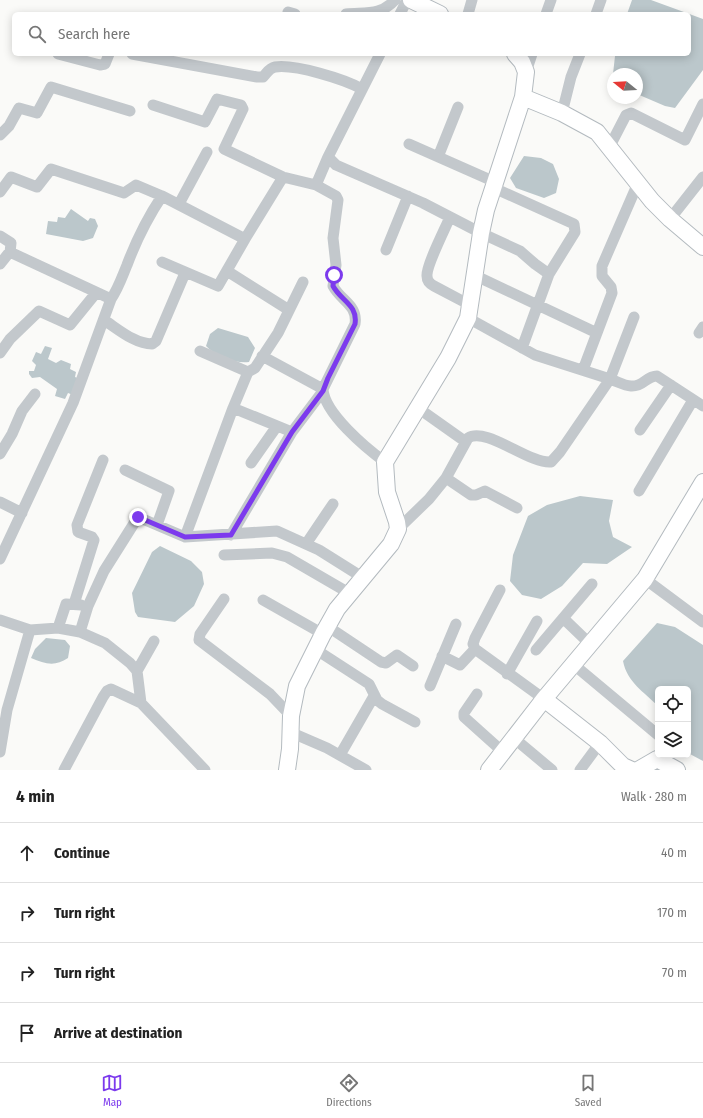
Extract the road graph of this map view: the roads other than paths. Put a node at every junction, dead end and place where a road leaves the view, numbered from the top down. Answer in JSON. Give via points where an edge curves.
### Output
{"nodes":[{"id":1,"x":407,"y":0,"type":"edge"},
{"id":2,"x":412,"y":0,"type":"edge"},
{"id":3,"x":472,"y":0,"type":"edge"},
{"id":4,"x":551,"y":0,"type":"edge"},
{"id":5,"x":601,"y":0,"type":"edge"},
{"id":6,"x":392,"y":1,"type":"edge"},
{"id":7,"x":369,"y":12,"type":"edge"},
{"id":8,"x":401,"y":12,"type":"edge"},
{"id":9,"x":436,"y":12,"type":"edge"},
{"id":10,"x":469,"y":12,"type":"edge"},
{"id":11,"x":547,"y":12,"type":"edge"},
{"id":12,"x":597,"y":12,"type":"edge"},
{"id":13,"x":66,"y":56,"type":"edge"},
{"id":14,"x":108,"y":56,"type":"edge"},
{"id":15,"x":143,"y":56,"type":"edge"},
{"id":16,"x":379,"y":56,"type":"edge"},
{"id":17,"x":517,"y":56,"type":"edge"},
{"id":18,"x":531,"y":56,"type":"edge"},
{"id":19,"x":579,"y":56,"type":"edge"},
{"id":20,"x":526,"y":72,"type":"junction"},
{"id":21,"x":362,"y":89,"type":"junction"},
{"id":22,"x":523,"y":97,"type":"junction"},
{"id":23,"x":703,"y":104,"type":"edge"},
{"id":24,"x":153,"y":105,"type":"dead end"},
{"id":25,"x":458,"y":107,"type":"dead end"},
{"id":26,"x":130,"y":111,"type":"dead end"},
{"id":27,"x":562,"y":113,"type":"junction"},
{"id":28,"x":0,"y":135,"type":"edge"},
{"id":29,"x":408,"y":144,"type":"dead end"},
{"id":30,"x":610,"y":146,"type":"junction"},
{"id":31,"x":208,"y":152,"type":"dead end"},
{"id":32,"x":328,"y":157,"type":"junction"},
{"id":33,"x":438,"y":157,"type":"junction"},
{"id":34,"x":283,"y":177,"type":"junction"},
{"id":35,"x":703,"y":177,"type":"edge"},
{"id":36,"x":638,"y":183,"type":"junction"},
{"id":37,"x":316,"y":185,"type":"junction"},
{"id":38,"x":494,"y":185,"type":"junction"},
{"id":39,"x":0,"y":192,"type":"edge"},
{"id":40,"x":162,"y":196,"type":"junction"},
{"id":41,"x":408,"y":196,"type":"junction"},
{"id":42,"x":180,"y":204,"type":"junction"},
{"id":43,"x":450,"y":217,"type":"junction"},
{"id":44,"x":670,"y":219,"type":"junction"},
{"id":45,"x":481,"y":233,"type":"junction"},
{"id":46,"x":0,"y":236,"type":"edge"},
{"id":47,"x":245,"y":239,"type":"junction"},
{"id":48,"x":703,"y":247,"type":"edge"},
{"id":49,"x":386,"y":250,"type":"dead end"},
{"id":50,"x":10,"y":253,"type":"junction"},
{"id":51,"x":162,"y":262,"type":"dead end"},
{"id":52,"x":0,"y":264,"type":"edge"},
{"id":53,"x":227,"y":271,"type":"junction"},
{"id":54,"x":185,"y":273,"type":"junction"},
{"id":55,"x":549,"y":274,"type":"junction"},
{"id":56,"x":474,"y":275,"type":"junction"},
{"id":57,"x":303,"y":282,"type":"dead end"},
{"id":58,"x":96,"y":293,"type":"junction"},
{"id":59,"x":111,"y":299,"type":"junction"},
{"id":60,"x":537,"y":305,"type":"junction"},
{"id":61,"x":289,"y":310,"type":"junction"},
{"id":62,"x":469,"y":312,"type":"junction"},
{"id":63,"x":634,"y":317,"type":"dead end"},
{"id":64,"x":104,"y":320,"type":"junction"},
{"id":65,"x":597,"y":333,"type":"junction"},
{"id":66,"x":522,"y":348,"type":"junction"},
{"id":67,"x":200,"y":351,"type":"dead end"},
{"id":68,"x":0,"y":353,"type":"edge"},
{"id":69,"x":262,"y":356,"type":"junction"},
{"id":70,"x":583,"y":370,"type":"junction"},
{"id":71,"x":248,"y":372,"type":"junction"},
{"id":72,"x":610,"y":378,"type":"junction"},
{"id":73,"x":671,"y":385,"type":"junction"},
{"id":74,"x":323,"y":390,"type":"junction"},
{"id":75,"x":35,"y":394,"type":"dead end"},
{"id":76,"x":700,"y":404,"type":"edge"},
{"id":77,"x":233,"y":408,"type":"junction"},
{"id":78,"x":418,"y":408,"type":"junction"},
{"id":79,"x":277,"y":426,"type":"junction"},
{"id":80,"x":640,"y":430,"type":"dead end"},
{"id":81,"x":292,"y":432,"type":"junction"},
{"id":82,"x":466,"y":442,"type":"junction"},
{"id":83,"x":0,"y":454,"type":"edge"},
{"id":84,"x":103,"y":460,"type":"dead end"},
{"id":85,"x":385,"y":462,"type":"junction"},
{"id":86,"x":251,"y":463,"type":"dead end"},
{"id":87,"x":125,"y":470,"type":"dead end"},
{"id":88,"x":446,"y":478,"type":"junction"},
{"id":89,"x":703,"y":482,"type":"edge"},
{"id":90,"x":639,"y":491,"type":"dead end"},
{"id":91,"x":0,"y":502,"type":"edge"},
{"id":92,"x":333,"y":504,"type":"dead end"},
{"id":93,"x":517,"y":508,"type":"dead end"},
{"id":94,"x":22,"y":513,"type":"junction"},
{"id":95,"x":157,"y":525,"type":"junction"},
{"id":96,"x":398,"y":529,"type":"junction"},
{"id":97,"x":231,"y":535,"type":"junction"},
{"id":98,"x":185,"y":537,"type":"junction"},
{"id":99,"x":306,"y":544,"type":"junction"},
{"id":100,"x":224,"y":555,"type":"dead end"},
{"id":101,"x":0,"y":559,"type":"edge"},
{"id":102,"x":362,"y":578,"type":"junction"},
{"id":103,"x":645,"y":579,"type":"junction"},
{"id":104,"x":592,"y":584,"type":"dead end"},
{"id":105,"x":500,"y":590,"type":"dead end"},
{"id":106,"x":349,"y":593,"type":"junction"},
{"id":107,"x":224,"y":598,"type":"dead end"},
{"id":108,"x":262,"y":600,"type":"dead end"},
{"id":109,"x":74,"y":604,"type":"junction"},
{"id":110,"x":88,"y":606,"type":"junction"},
{"id":111,"x":563,"y":618,"type":"junction"},
{"id":112,"x":0,"y":620,"type":"edge"},
{"id":113,"x":537,"y":622,"type":"dead end"},
{"id":114,"x":703,"y":622,"type":"edge"},
{"id":115,"x":456,"y":624,"type":"dead end"},
{"id":116,"x":58,"y":628,"type":"junction"},
{"id":117,"x":30,"y":630,"type":"junction"},
{"id":118,"x":325,"y":630,"type":"junction"},
{"id":119,"x":80,"y":632,"type":"junction"},
{"id":120,"x":154,"y":641,"type":"dead end"},
{"id":121,"x":590,"y":644,"type":"junction"},
{"id":122,"x":315,"y":649,"type":"junction"},
{"id":123,"x":475,"y":649,"type":"junction"},
{"id":124,"x":536,"y":650,"type":"dead end"},
{"id":125,"x":442,"y":656,"type":"junction"},
{"id":126,"x":573,"y":664,"type":"junction"},
{"id":127,"x":413,"y":666,"type":"dead end"},
{"id":128,"x":137,"y":671,"type":"junction"},
{"id":129,"x":507,"y":674,"type":"junction"},
{"id":130,"x":430,"y":686,"type":"dead end"},
{"id":131,"x":477,"y":694,"type":"dead end"},
{"id":132,"x":374,"y":696,"type":"junction"},
{"id":133,"x":544,"y":699,"type":"junction"},
{"id":134,"x":141,"y":704,"type":"junction"},
{"id":135,"x":415,"y":722,"type":"dead end"},
{"id":136,"x":290,"y":724,"type":"junction"},
{"id":137,"x":655,"y":732,"type":"edge"},
{"id":138,"x":514,"y":739,"type":"junction"},
{"id":139,"x":600,"y":743,"type":"junction"},
{"id":140,"x":0,"y":752,"type":"edge"},
{"id":141,"x":503,"y":752,"type":"junction"},
{"id":142,"x":340,"y":755,"type":"junction"},
{"id":143,"x":656,"y":758,"type":"edge"},
{"id":144,"x":659,"y":758,"type":"edge"},
{"id":145,"x":197,"y":768,"type":"edge"},
{"id":146,"x":64,"y":770,"type":"edge"},
{"id":147,"x":287,"y":770,"type":"edge"},
{"id":148,"x":366,"y":770,"type":"edge"},
{"id":149,"x":489,"y":770,"type":"edge"},
{"id":150,"x":552,"y":770,"type":"edge"},
{"id":151,"x":580,"y":770,"type":"edge"},
{"id":152,"x":632,"y":770,"type":"edge"},
{"id":153,"x":638,"y":770,"type":"edge"},
{"id":154,"x":677,"y":770,"type":"edge"}],
"edges":[{"from":1,"to":8,"type":"street"},
{"from":2,"to":9,"type":"street"},
{"from":3,"to":10,"type":"street"},
{"from":4,"to":11,"type":"street"},
{"from":5,"to":12,"type":"street"},
{"from":6,"to":7,"type":"street","via":[[381,11]]},
{"from":13,"to":14,"type":"street","via":[[100,65],[105,64]]},
{"from":15,"to":21,"type":"street","via":[[257,77],[263,77],[274,68],[294,69],[331,76]]},
{"from":16,"to":21,"type":"street"},
{"from":17,"to":20,"type":"street"},
{"from":18,"to":20,"type":"street"},
{"from":19,"to":27,"type":"street"},
{"from":20,"to":22,"type":"street"},
{"from":21,"to":32,"type":"street"},
{"from":22,"to":27,"type":"street"},
{"from":22,"to":38,"type":"street"},
{"from":23,"to":30,"type":"street","via":[[685,140],[631,113],[626,115]]},
{"from":24,"to":34,"type":"street","via":[[205,122],[217,99],[241,105],[243,108],[224,149]]},
{"from":25,"to":33,"type":"street"},
{"from":26,"to":28,"type":"street","via":[[51,87],[37,113],[19,108],[9,126]]},
{"from":27,"to":30,"type":"street","via":[[597,132]]},
{"from":29,"to":33,"type":"street"},
{"from":30,"to":36,"type":"street"},
{"from":31,"to":42,"type":"street"},
{"from":32,"to":37,"type":"street"},
{"from":32,"to":41,"type":"street","via":[[336,165]]},
{"from":33,"to":38,"type":"street"},
{"from":34,"to":37,"type":"street"},
{"from":34,"to":47,"type":"street"},
{"from":35,"to":44,"type":"street"},
{"from":36,"to":44,"type":"street"},
{"from":36,"to":65,"type":"street","via":[[602,266],[602,276],[611,287],[612,293]]},
{"from":37,"to":74,"type":"street","via":[[336,196],[338,200],[333,238],[336,265],[333,286],[354,310],[356,317]]},
{"from":38,"to":45,"type":"street"},
{"from":38,"to":55,"type":"street","via":[[574,224],[575,232]]},
{"from":39,"to":40,"type":"street","via":[[12,177],[37,187],[50,169],[124,193],[136,185]]},
{"from":40,"to":42,"type":"street"},
{"from":40,"to":59,"type":"street","via":[[153,209]]},
{"from":41,"to":43,"type":"street"},
{"from":41,"to":49,"type":"street"},
{"from":42,"to":47,"type":"street"},
{"from":43,"to":45,"type":"street"},
{"from":43,"to":62,"type":"street","via":[[427,277],[429,283]]},
{"from":44,"to":48,"type":"street"},
{"from":45,"to":55,"type":"street","via":[[520,251]]},
{"from":45,"to":56,"type":"street"},
{"from":46,"to":50,"type":"street","via":[[11,243]]},
{"from":47,"to":53,"type":"street"},
{"from":50,"to":52,"type":"street"},
{"from":50,"to":58,"type":"street"},
{"from":51,"to":54,"type":"street"},
{"from":53,"to":54,"type":"street","via":[[220,285],[216,286]]},
{"from":53,"to":61,"type":"street"},
{"from":54,"to":64,"type":"street","via":[[152,344],[135,339]]},
{"from":55,"to":60,"type":"street"},
{"from":56,"to":60,"type":"street"},
{"from":56,"to":62,"type":"street"},
{"from":57,"to":61,"type":"street"},
{"from":58,"to":59,"type":"street"},
{"from":58,"to":68,"type":"street","via":[[70,325],[39,311],[10,339]]},
{"from":59,"to":64,"type":"street"},
{"from":60,"to":65,"type":"street"},
{"from":60,"to":66,"type":"street"},
{"from":61,"to":69,"type":"street","via":[[278,333]]},
{"from":62,"to":66,"type":"street"},
{"from":62,"to":78,"type":"street","via":[[448,358]]},
{"from":63,"to":72,"type":"street"},
{"from":64,"to":94,"type":"street","via":[[76,398]]},
{"from":65,"to":70,"type":"street"},
{"from":66,"to":70,"type":"street"},
{"from":67,"to":71,"type":"street"},
{"from":69,"to":71,"type":"street"},
{"from":69,"to":74,"type":"street"},
{"from":70,"to":72,"type":"street"},
{"from":71,"to":77,"type":"street"},
{"from":72,"to":73,"type":"street","via":[[634,387],[657,376]]},
{"from":72,"to":82,"type":"street","via":[[551,462],[539,462],[483,437],[472,436]]},
{"from":73,"to":76,"type":"street"},
{"from":73,"to":80,"type":"street"},
{"from":74,"to":81,"type":"street"},
{"from":74,"to":85,"type":"street","via":[[329,406],[349,432]]},
{"from":75,"to":83,"type":"street","via":[[22,411]]},
{"from":76,"to":90,"type":"street"},
{"from":77,"to":79,"type":"street"},
{"from":77,"to":98,"type":"street"},
{"from":78,"to":82,"type":"street"},
{"from":78,"to":85,"type":"street"},
{"from":79,"to":81,"type":"street"},
{"from":79,"to":86,"type":"street"},
{"from":81,"to":97,"type":"street"},
{"from":82,"to":88,"type":"street"},
{"from":84,"to":109,"type":"street","via":[[77,525],[78,532],[94,540]]},
{"from":85,"to":96,"type":"street","via":[[387,492]]},
{"from":87,"to":95,"type":"street","via":[[170,491]]},
{"from":88,"to":93,"type":"street","via":[[471,495],[485,491]]},
{"from":88,"to":96,"type":"street"},
{"from":89,"to":103,"type":"street"},
{"from":91,"to":94,"type":"street"},
{"from":92,"to":99,"type":"street"},
{"from":94,"to":101,"type":"street"},
{"from":95,"to":98,"type":"street"},
{"from":95,"to":110,"type":"street","via":[[138,517],[104,571]]},
{"from":96,"to":102,"type":"street","via":[[390,544]]},
{"from":97,"to":98,"type":"street"},
{"from":97,"to":99,"type":"street","via":[[273,530]]},
{"from":99,"to":102,"type":"street"},
{"from":100,"to":106,"type":"street","via":[[278,554]]},
{"from":102,"to":106,"type":"street"},
{"from":103,"to":114,"type":"street"},
{"from":103,"to":121,"type":"street"},
{"from":104,"to":111,"type":"street"},
{"from":105,"to":123,"type":"street","via":[[475,638]]},
{"from":106,"to":118,"type":"street"},
{"from":107,"to":136,"type":"street","via":[[200,634],[199,640],[270,694]]},
{"from":108,"to":118,"type":"street"},
{"from":109,"to":110,"type":"street"},
{"from":109,"to":116,"type":"street","via":[[66,604]]},
{"from":110,"to":119,"type":"street"},
{"from":111,"to":121,"type":"street"},
{"from":111,"to":124,"type":"street"},
{"from":112,"to":117,"type":"street"},
{"from":113,"to":129,"type":"street"},
{"from":115,"to":125,"type":"street"},
{"from":116,"to":117,"type":"street"},
{"from":116,"to":119,"type":"street"},
{"from":117,"to":140,"type":"street","via":[[7,710]]},
{"from":118,"to":122,"type":"street"},
{"from":118,"to":127,"type":"street","via":[[381,662],[386,663],[397,655]]},
{"from":119,"to":128,"type":"street","via":[[105,643]]},
{"from":120,"to":128,"type":"street"},
{"from":121,"to":126,"type":"street"},
{"from":122,"to":132,"type":"street","via":[[369,684]]},
{"from":122,"to":136,"type":"street","via":[[297,686]]},
{"from":123,"to":125,"type":"street","via":[[460,665]]},
{"from":123,"to":129,"type":"street"},
{"from":125,"to":130,"type":"street"},
{"from":126,"to":133,"type":"street"},
{"from":126,"to":137,"type":"street"},
{"from":128,"to":134,"type":"street"},
{"from":129,"to":133,"type":"street"},
{"from":131,"to":141,"type":"street","via":[[464,717]]},
{"from":132,"to":135,"type":"street","via":[[382,704]]},
{"from":132,"to":142,"type":"street"},
{"from":133,"to":138,"type":"street"},
{"from":133,"to":139,"type":"street"},
{"from":134,"to":145,"type":"street"},
{"from":134,"to":146,"type":"street","via":[[116,690],[107,690]]},
{"from":136,"to":142,"type":"street"},
{"from":136,"to":147,"type":"street"},
{"from":138,"to":141,"type":"street"},
{"from":138,"to":150,"type":"street"},
{"from":139,"to":151,"type":"street"},
{"from":139,"to":152,"type":"street","via":[[623,766]]},
{"from":141,"to":149,"type":"street"},
{"from":142,"to":148,"type":"street"},
{"from":143,"to":153,"type":"street"},
{"from":144,"to":154,"type":"street"}]}
